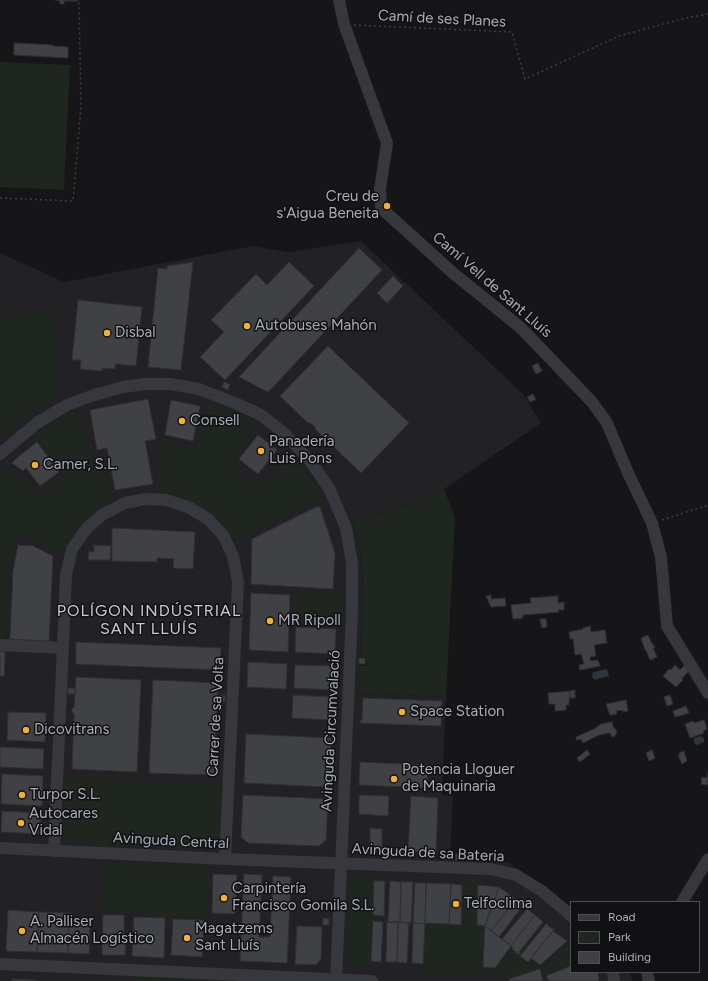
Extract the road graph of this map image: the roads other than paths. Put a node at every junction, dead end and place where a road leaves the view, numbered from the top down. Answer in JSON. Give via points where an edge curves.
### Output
{"nodes":[{"id":1,"x":339,"y":0,"type":"edge"},
{"id":2,"x":0,"y":454,"type":"edge"},
{"id":3,"x":0,"y":646,"type":"edge"},
{"id":4,"x":63,"y":648,"type":"junction"},
{"id":5,"x":708,"y":693,"type":"edge"},
{"id":6,"x":0,"y":848,"type":"edge"},
{"id":7,"x":54,"y":851,"type":"junction"},
{"id":8,"x":225,"y":859,"type":"junction"},
{"id":9,"x":708,"y":859,"type":"edge"},
{"id":10,"x":341,"y":864,"type":"junction"},
{"id":11,"x":683,"y":901,"type":"edge"},
{"id":12,"x":570,"y":915,"type":"edge"},
{"id":13,"x":0,"y":964,"type":"edge"},
{"id":14,"x":336,"y":980,"type":"edge"},
{"id":15,"x":372,"y":981,"type":"edge"}],
"edges":[{"from":1,"to":5,"type":"street","name":"Camí Vell de Sant Lluís","via":[[344,24],[387,143],[380,189],[381,208],[453,273],[521,328],[592,402],[607,423],[652,523],[661,557],[667,626]]},
{"from":2,"to":10,"type":"street","name":"Avinguda Circumvalació","via":[[37,423],[67,405],[124,387],[170,384],[199,389],[261,415],[285,434],[310,460],[329,488],[346,528],[352,564]]},
{"from":3,"to":4,"type":"street"},
{"from":4,"to":7,"type":"street","name":"Carrer de sa Volta"},
{"from":4,"to":8,"type":"street","name":"Carrer de sa Volta","via":[[66,575],[72,548],[87,528],[102,515],[125,503],[146,498],[166,500],[188,507],[208,519],[223,535],[233,556],[238,582]]},
{"from":6,"to":7,"type":"street","name":"Avinguda Central"},
{"from":7,"to":8,"type":"street","name":"Avinguda Central"},
{"from":8,"to":10,"type":"street","name":"Avinguda Central"},
{"from":9,"to":11,"type":"street"},
{"from":10,"to":12,"type":"street","name":"Avinguda de sa Bateria","via":[[490,869],[516,875],[542,891]]},
{"from":10,"to":14,"type":"street","name":"Avinguda Circumvalació"},
{"from":13,"to":14,"type":"street"},
{"from":14,"to":15,"type":"street"}]}
